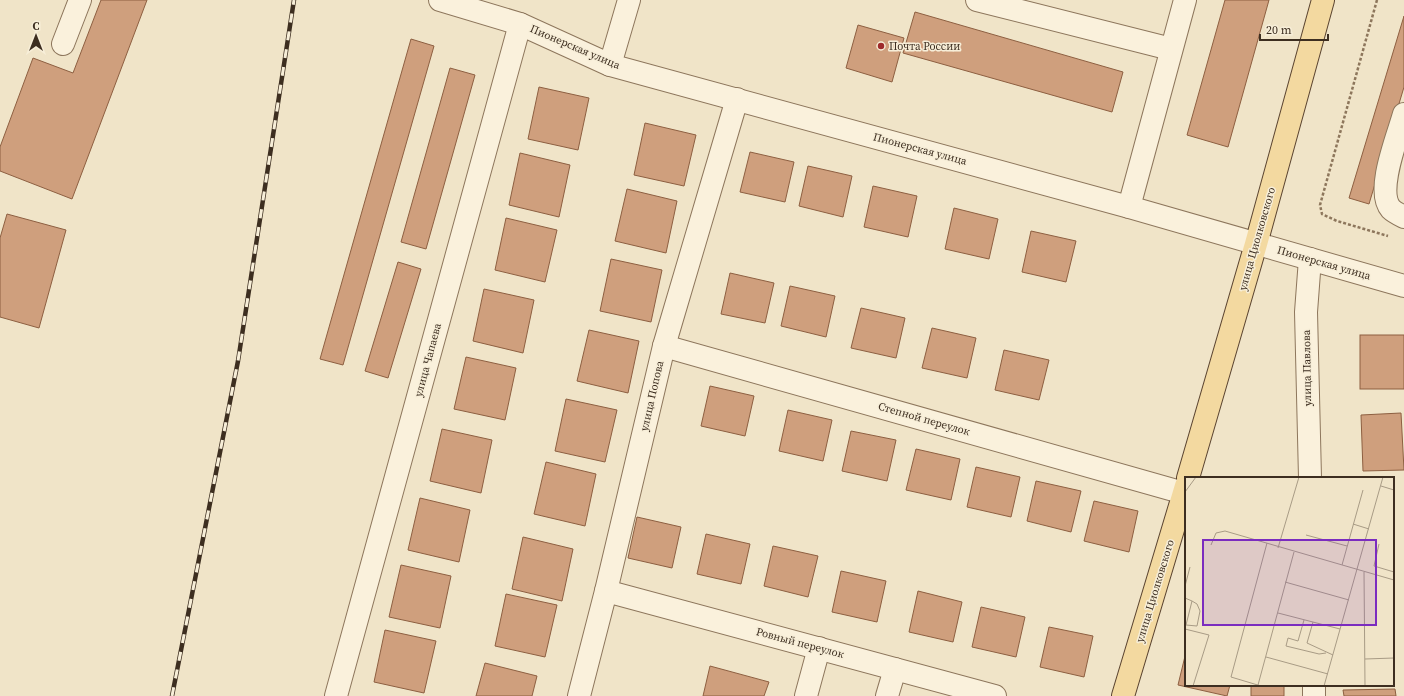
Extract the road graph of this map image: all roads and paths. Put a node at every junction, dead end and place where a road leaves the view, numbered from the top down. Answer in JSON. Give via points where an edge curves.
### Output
{"nodes":[{"id":1,"x":80,"y":0,"type":"edge"},
{"id":2,"x":440,"y":0,"type":"edge"},
{"id":3,"x":629,"y":0,"type":"edge"},
{"id":4,"x":977,"y":0,"type":"edge"},
{"id":5,"x":1185,"y":0,"type":"edge"},
{"id":6,"x":1323,"y":0,"type":"edge"},
{"id":7,"x":1377,"y":0,"type":"edge"},
{"id":8,"x":520,"y":24,"type":"junction"},
{"id":9,"x":63,"y":44,"type":"dead end"},
{"id":10,"x":1171,"y":49,"type":"junction"},
{"id":11,"x":610,"y":64,"type":"junction"},
{"id":12,"x":737,"y":99,"type":"junction"},
{"id":13,"x":1404,"y":114,"type":"edge"},
{"id":14,"x":1129,"y":207,"type":"junction"},
{"id":15,"x":1404,"y":217,"type":"edge"},
{"id":16,"x":1389,"y":236,"type":"dead end"},
{"id":17,"x":1256,"y":244,"type":"junction"},
{"id":18,"x":1310,"y":259,"type":"junction"},
{"id":19,"x":1404,"y":286,"type":"edge"},
{"id":20,"x":664,"y":346,"type":"junction"},
{"id":21,"x":1189,"y":477,"type":"edge"},
{"id":22,"x":1310,"y":477,"type":"edge"},
{"id":23,"x":1185,"y":486,"type":"edge"},
{"id":24,"x":1185,"y":489,"type":"edge"},
{"id":25,"x":606,"y":591,"type":"junction"},
{"id":26,"x":819,"y":648,"type":"junction"},
{"id":27,"x":895,"y":669,"type":"junction"},
{"id":28,"x":336,"y":696,"type":"edge"},
{"id":29,"x":579,"y":696,"type":"edge"},
{"id":30,"x":806,"y":696,"type":"edge"},
{"id":31,"x":887,"y":696,"type":"edge"},
{"id":32,"x":995,"y":696,"type":"edge"},
{"id":33,"x":1123,"y":696,"type":"edge"}],
"edges":[{"from":1,"to":9,"type":"street"},
{"from":2,"to":8,"type":"street","name":"Пионерская улица"},
{"from":3,"to":11,"type":"street"},
{"from":4,"to":10,"type":"street"},
{"from":5,"to":10,"type":"street"},
{"from":6,"to":17,"type":"main road","name":"улица Циолковского"},
{"from":7,"to":16,"type":"path","via":[[1320,205],[1322,214],[1337,221]]},
{"from":8,"to":11,"type":"street","name":"Пионерская улица"},
{"from":8,"to":28,"type":"street","name":"улица Чапаева"},
{"from":10,"to":14,"type":"street"},
{"from":11,"to":12,"type":"street","name":"Пионерская улица"},
{"from":12,"to":14,"type":"street","name":"Пионерская улица"},
{"from":12,"to":20,"type":"street","name":"улица Попова"},
{"from":13,"to":15,"type":"street","via":[[1385,178],[1385,196],[1391,209]]},
{"from":14,"to":17,"type":"street","name":"Пионерская улица"},
{"from":17,"to":18,"type":"street","name":"Пионерская улица"},
{"from":17,"to":21,"type":"main road","name":"улица Циолковского"},
{"from":18,"to":19,"type":"street","name":"Пионерская улица"},
{"from":18,"to":22,"type":"street","name":"улица Павлова","via":[[1306,312]]},
{"from":20,"to":23,"type":"street","name":"Степной переулок"},
{"from":20,"to":25,"type":"street","name":"улица Попова"},
{"from":24,"to":33,"type":"main road","name":"улица Циолковского"},
{"from":25,"to":26,"type":"street","name":"Ровный переулок"},
{"from":25,"to":29,"type":"street","name":"улица Попова"},
{"from":26,"to":27,"type":"street","name":"Ровный переулок"},
{"from":26,"to":30,"type":"street"},
{"from":27,"to":31,"type":"street"},
{"from":27,"to":32,"type":"street","name":"Ровный переулок"}]}
